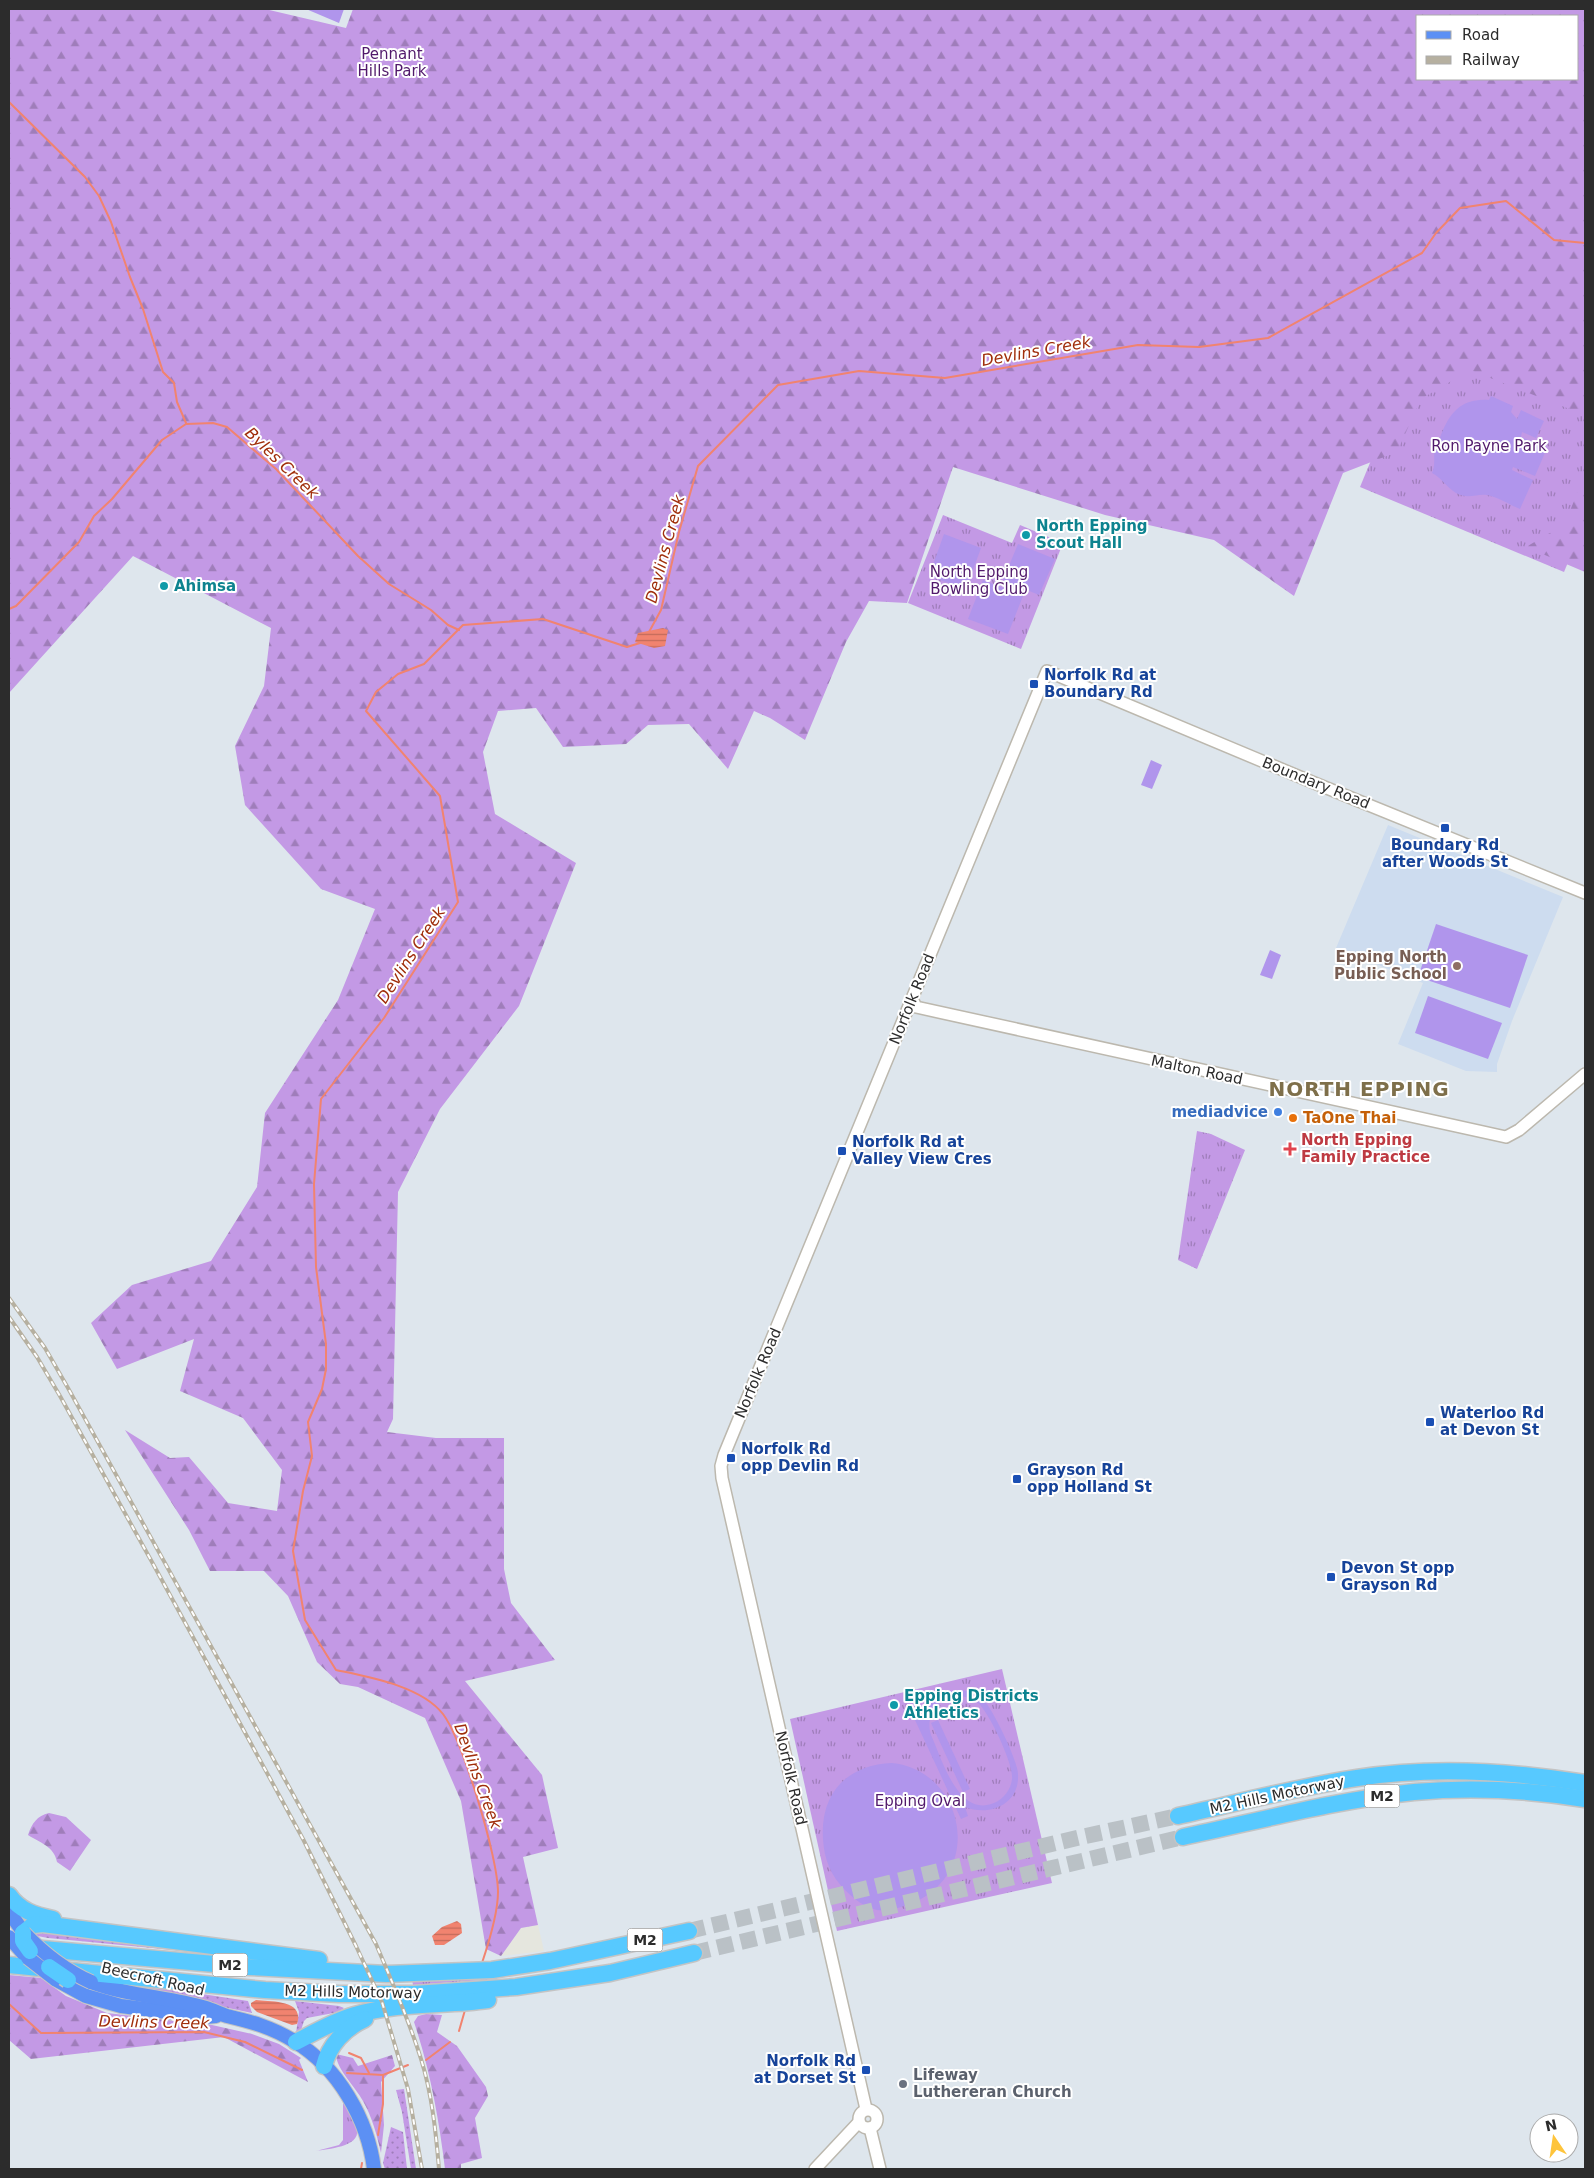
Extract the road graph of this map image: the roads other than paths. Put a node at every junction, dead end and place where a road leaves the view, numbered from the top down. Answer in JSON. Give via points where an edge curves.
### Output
{"nodes":[{"id":1,"x":1047,"y":671,"type":"joint"},
{"id":2,"x":1585,"y":893,"type":"edge"},
{"id":3,"x":912,"y":999,"type":"junction"},
{"id":4,"x":1585,"y":1074,"type":"edge"},
{"id":5,"x":1585,"y":1783,"type":"edge"},
{"id":6,"x":1585,"y":1799,"type":"edge"},
{"id":7,"x":1178,"y":1816,"type":"tunnel mouth"},
{"id":8,"x":1183,"y":1837,"type":"tunnel mouth"},
{"id":9,"x":9,"y":1895,"type":"edge"},
{"id":10,"x":9,"y":1912,"type":"edge"},
{"id":11,"x":689,"y":1931,"type":"tunnel mouth"},
{"id":12,"x":20,"y":1933,"type":"edge"},
{"id":13,"x":135,"y":1935,"type":"junction"},
{"id":14,"x":9,"y":1946,"type":"edge"},
{"id":15,"x":694,"y":1953,"type":"tunnel mouth"},
{"id":16,"x":9,"y":1965,"type":"edge"},
{"id":17,"x":387,"y":1974,"type":"junction"},
{"id":18,"x":66,"y":1983,"type":"joint"},
{"id":19,"x":445,"y":1999,"type":"junction"},
{"id":20,"x":390,"y":2008,"type":"junction"},
{"id":21,"x":227,"y":2016,"type":"junction"},
{"id":22,"x":296,"y":2042,"type":"junction"},
{"id":23,"x":324,"y":2066,"type":"junction"},
{"id":24,"x":866,"y":2109,"type":"junction"},
{"id":25,"x":859,"y":2122,"type":"junction"},
{"id":26,"x":870,"y":2128,"type":"junction"},
{"id":27,"x":374,"y":2169,"type":"edge"},
{"id":28,"x":815,"y":2169,"type":"edge"},
{"id":29,"x":880,"y":2169,"type":"edge"}],
"edges":[{"from":1,"to":2,"type":"street","name":"Boundary Road"},
{"from":1,"to":3,"type":"street","name":"Norfolk Road"},
{"from":3,"to":4,"type":"street","name":"Malton Road","via":[[916,1007],[1506,1137]]},
{"from":3,"to":24,"type":"street","name":"Norfolk Road","via":[[724,1455],[721,1471]]},
{"from":5,"to":7,"type":"highway","name":"M2 Hills Motorway","number":"M2","via":[[1481,1772],[1398,1773],[1315,1785]]},
{"from":6,"to":8,"type":"highway","name":"M2 Hills Motorway","number":"M2","via":[[1498,1791],[1416,1792],[1338,1804]]},
{"from":9,"to":13,"type":"highway","number":"M2","via":[[27,1912]]},
{"from":10,"to":12,"type":"main road","name":"Beecroft Road"},
{"from":11,"to":17,"type":"highway","name":"M2 Hills Motorway","number":"M2","via":[[492,1970]]},
{"from":12,"to":13,"type":"highway","number":"M2","via":[[33,1925],[43,1924]]},
{"from":12,"to":18,"type":"highway","bridge":true,"via":[[30,1951]]},
{"from":12,"to":21,"type":"main road","name":"Beecroft Road","bridge":true,"via":[[61,1966],[91,1982],[115,1990],[206,2008]]},
{"from":13,"to":17,"type":"highway","number":"M2","via":[[358,1964]]},
{"from":14,"to":17,"type":"highway","name":"M2 Hills Motorway","number":"M2","via":[[249,1967]]},
{"from":15,"to":19,"type":"highway","name":"M2 Hills Motorway","number":"M2","via":[[572,1985]]},
{"from":16,"to":19,"type":"highway","name":"M2 Hills Motorway","number":"M2","via":[[318,1993]]},
{"from":18,"to":21,"type":"main road","name":"Beecroft Road","via":[[99,2000],[121,2006],[205,2017]]},
{"from":19,"to":20,"type":"highway"},
{"from":20,"to":22,"type":"highway","via":[[355,2015]]},
{"from":20,"to":23,"type":"highway","via":[[350,2027],[328,2052]]},
{"from":21,"to":22,"type":"main road","name":"Beecroft Road","via":[[262,2025]]},
{"from":22,"to":23,"type":"main road","name":"Beecroft Road"},
{"from":23,"to":27,"type":"main road","name":"Beecroft Road","via":[[354,2108],[370,2147]]},
{"from":24,"to":25,"type":"street","via":[[859,2114]]},
{"from":24,"to":26,"type":"street","via":[[877,2117]]},
{"from":25,"to":26,"type":"street"},
{"from":25,"to":28,"type":"street"},
{"from":26,"to":29,"type":"street"}]}
